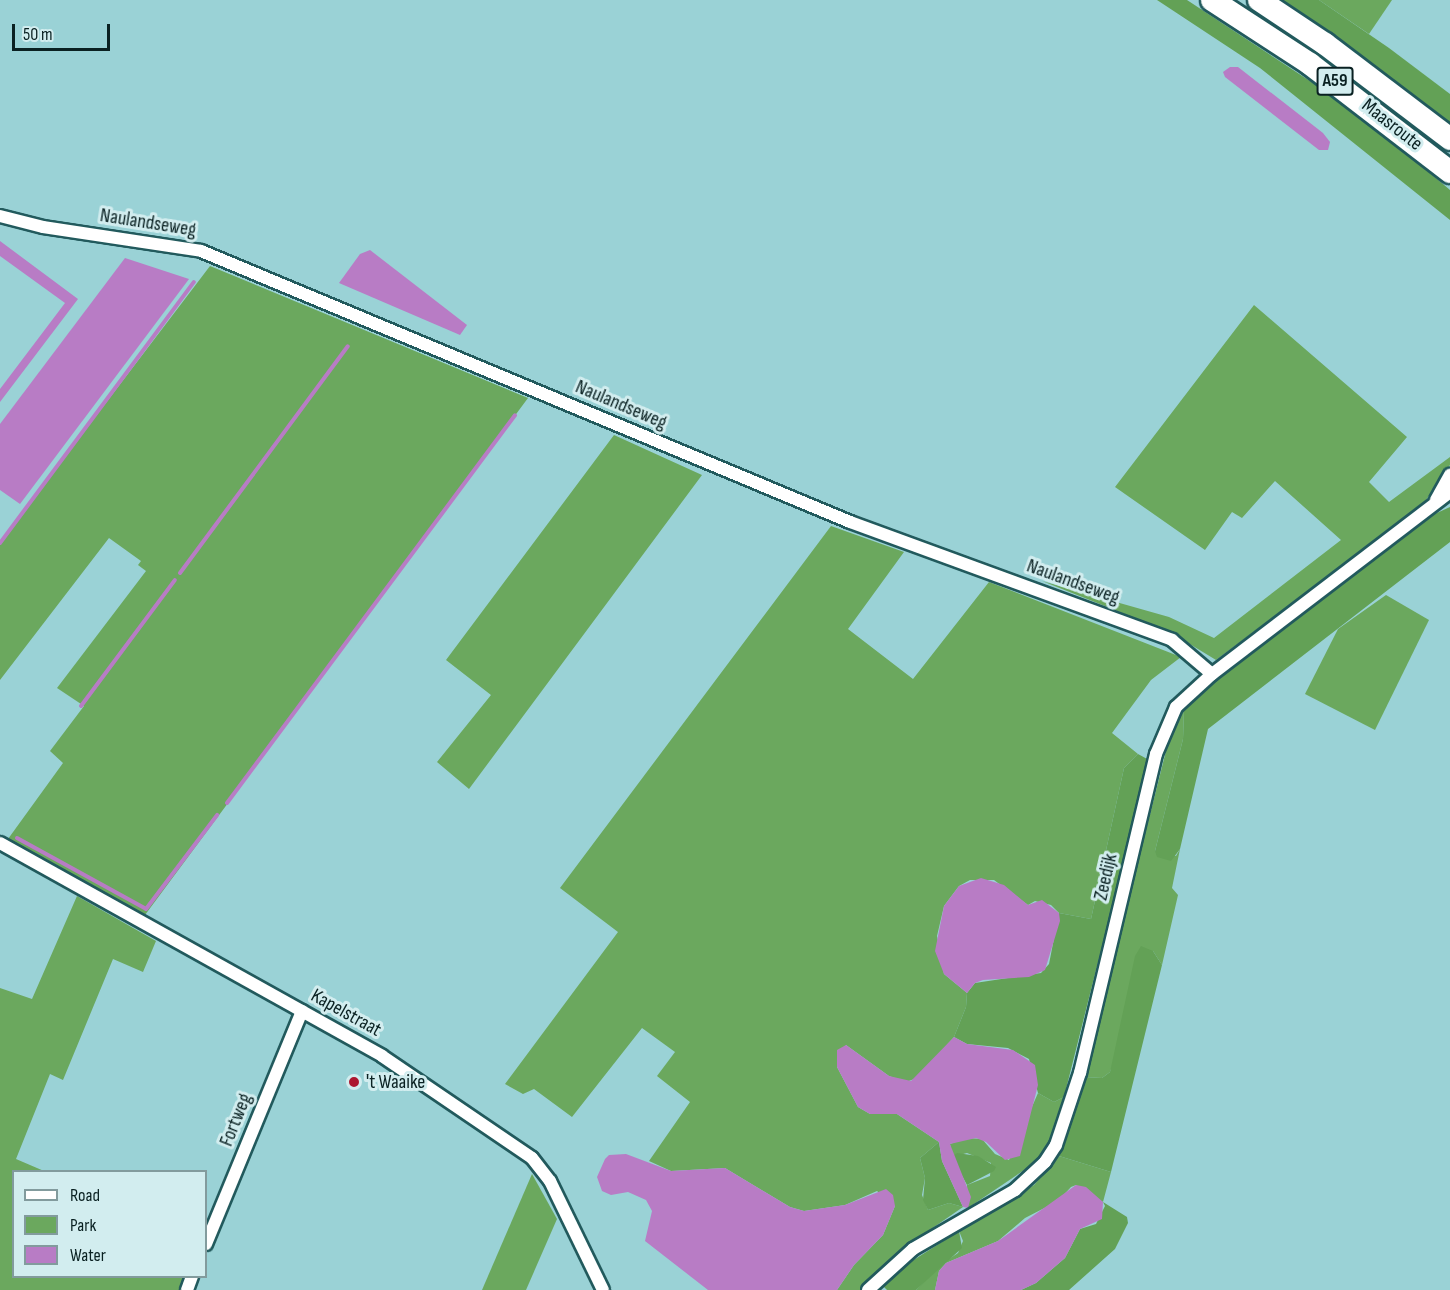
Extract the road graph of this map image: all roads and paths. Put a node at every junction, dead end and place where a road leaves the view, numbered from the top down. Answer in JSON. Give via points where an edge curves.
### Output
{"nodes":[{"id":1,"x":1212,"y":0,"type":"edge"},
{"id":2,"x":1259,"y":0,"type":"edge"},
{"id":3,"x":1450,"y":139,"type":"edge"},
{"id":4,"x":1450,"y":172,"type":"edge"},
{"id":5,"x":0,"y":216,"type":"edge"},
{"id":6,"x":1450,"y":475,"type":"edge"},
{"id":7,"x":1450,"y":492,"type":"edge"},
{"id":8,"x":1435,"y":502,"type":"junction"},
{"id":9,"x":1212,"y":675,"type":"junction"},
{"id":10,"x":0,"y":843,"type":"edge"},
{"id":11,"x":302,"y":1011,"type":"junction"},
{"id":12,"x":207,"y":1242,"type":"edge"},
{"id":13,"x":603,"y":1290,"type":"edge"},
{"id":14,"x":868,"y":1290,"type":"edge"}],
"edges":[{"from":1,"to":4,"type":"highway","name":"Maasroute","number":"A59","via":[[1339,84]]},
{"from":2,"to":3,"type":"highway","name":"Maasroute","number":"A59","via":[[1335,51]]},
{"from":5,"to":9,"type":"street","name":"Naulandseweg","via":[[43,227],[201,251],[850,522],[1172,640]]},
{"from":6,"to":8,"type":"street","name":"Zeedijk"},
{"from":7,"to":8,"type":"street","name":"Zeedijk"},
{"from":8,"to":9,"type":"street","name":"Zeedijk","via":[[1390,541]]},
{"from":9,"to":14,"type":"street","name":"Zeedijk","via":[[1176,707],[1160,740],[1080,1073],[1056,1145],[1045,1162],[1015,1190],[913,1249]]},
{"from":10,"to":11,"type":"street","name":"Kapelstraat"},
{"from":11,"to":12,"type":"street","name":"Fortweg"},
{"from":11,"to":13,"type":"street","name":"Kapelstraat","via":[[401,1068],[532,1158],[550,1181]]}]}
